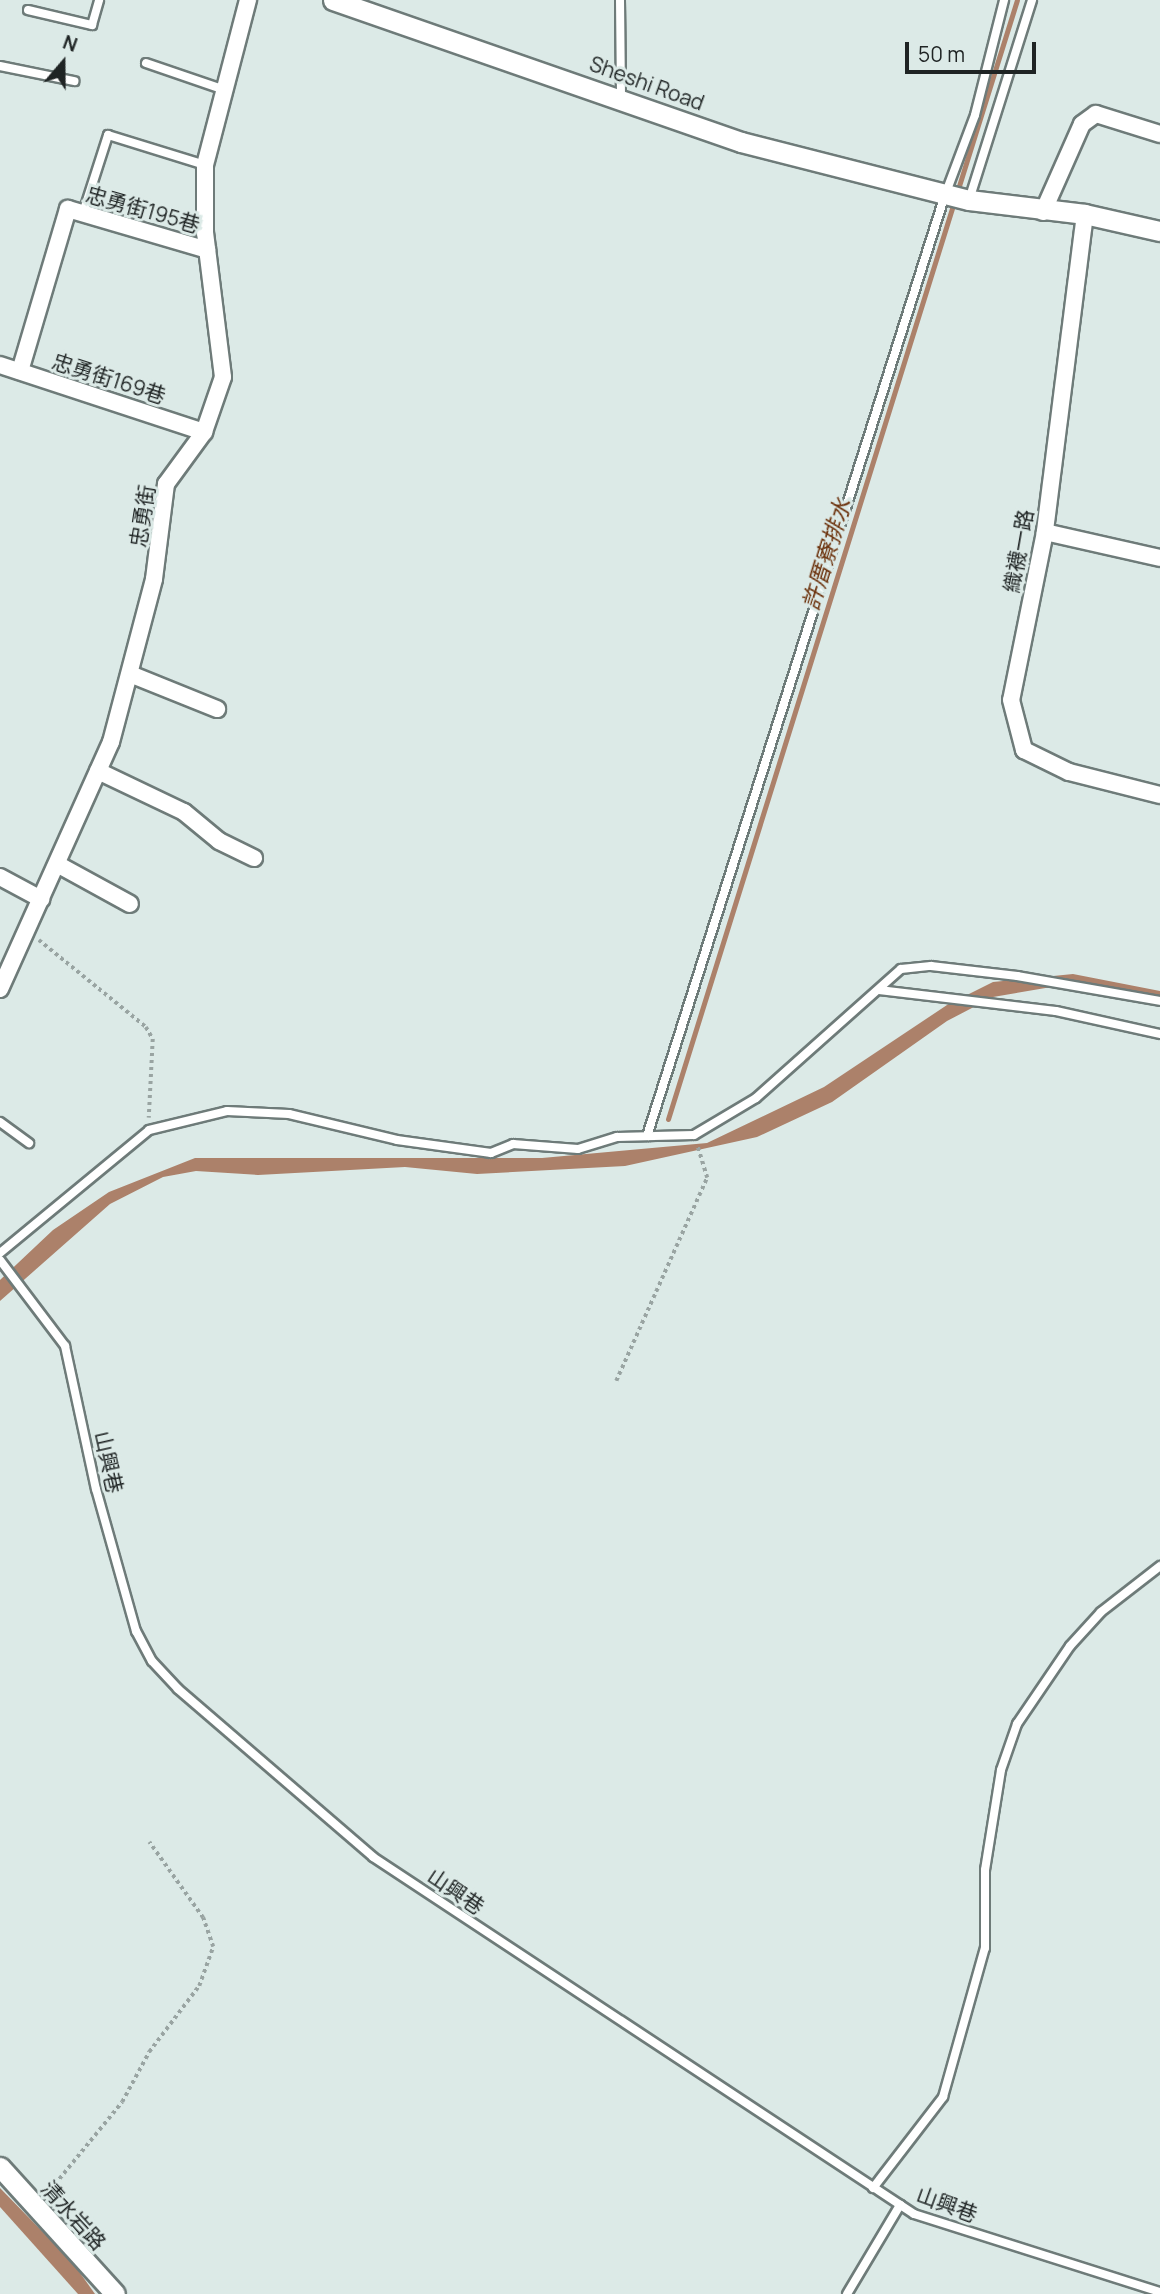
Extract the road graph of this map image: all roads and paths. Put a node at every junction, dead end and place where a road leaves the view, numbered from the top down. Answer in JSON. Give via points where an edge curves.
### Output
{"nodes":[{"id":1,"x":99,"y":0,"type":"edge"},
{"id":2,"x":248,"y":0,"type":"edge"},
{"id":3,"x":333,"y":0,"type":"edge"},
{"id":4,"x":620,"y":0,"type":"edge"},
{"id":5,"x":1004,"y":0,"type":"edge"},
{"id":6,"x":1032,"y":0,"type":"edge"},
{"id":7,"x":28,"y":10,"type":"dead end"},
{"id":8,"x":146,"y":63,"type":"dead end"},
{"id":9,"x":0,"y":66,"type":"edge"},
{"id":10,"x":74,"y":81,"type":"dead end"},
{"id":11,"x":225,"y":90,"type":"junction"},
{"id":12,"x":621,"y":97,"type":"junction"},
{"id":13,"x":1160,"y":134,"type":"edge"},
{"id":14,"x":205,"y":165,"type":"junction"},
{"id":15,"x":955,"y":197,"type":"junction"},
{"id":16,"x":75,"y":211,"type":"junction"},
{"id":17,"x":1043,"y":212,"type":"junction"},
{"id":18,"x":1085,"y":214,"type":"junction"},
{"id":19,"x":1160,"y":231,"type":"edge"},
{"id":20,"x":207,"y":250,"type":"junction"},
{"id":21,"x":0,"y":365,"type":"edge"},
{"id":22,"x":20,"y":372,"type":"junction"},
{"id":23,"x":204,"y":432,"type":"junction"},
{"id":24,"x":1045,"y":532,"type":"junction"},
{"id":25,"x":1160,"y":558,"type":"edge"},
{"id":26,"x":130,"y":674,"type":"junction"},
{"id":27,"x":218,"y":709,"type":"dead end"},
{"id":28,"x":98,"y":771,"type":"junction"},
{"id":29,"x":1160,"y":795,"type":"edge"},
{"id":30,"x":254,"y":858,"type":"dead end"},
{"id":31,"x":57,"y":864,"type":"junction"},
{"id":32,"x":0,"y":877,"type":"edge"},
{"id":33,"x":41,"y":899,"type":"junction"},
{"id":34,"x":130,"y":904,"type":"dead end"},
{"id":35,"x":27,"y":930,"type":"junction"},
{"id":36,"x":0,"y":989,"type":"edge"},
{"id":37,"x":879,"y":990,"type":"junction"},
{"id":38,"x":1160,"y":1001,"type":"edge"},
{"id":39,"x":1160,"y":1034,"type":"edge"},
{"id":40,"x":0,"y":1122,"type":"edge"},
{"id":41,"x":149,"y":1130,"type":"junction"},
{"id":42,"x":694,"y":1135,"type":"junction"},
{"id":43,"x":647,"y":1136,"type":"junction"},
{"id":44,"x":29,"y":1143,"type":"dead end"},
{"id":45,"x":0,"y":1240,"type":"edge"},
{"id":46,"x":10,"y":1244,"type":"junction"},
{"id":47,"x":0,"y":1253,"type":"edge"},
{"id":48,"x":0,"y":1260,"type":"edge"},
{"id":49,"x":616,"y":1381,"type":"dead end"},
{"id":50,"x":1160,"y":1566,"type":"edge"},
{"id":51,"x":149,"y":1842,"type":"dead end"},
{"id":52,"x":0,"y":2167,"type":"edge"},
{"id":53,"x":873,"y":2188,"type":"junction"},
{"id":54,"x":900,"y":2205,"type":"junction"},
{"id":55,"x":36,"y":2207,"type":"junction"},
{"id":56,"x":1160,"y":2292,"type":"edge"},
{"id":57,"x":115,"y":2294,"type":"edge"},
{"id":58,"x":848,"y":2294,"type":"edge"}],
"edges":[{"from":1,"to":7,"type":"lane","via":[[92,25]]},
{"from":2,"to":11,"type":"street","name":"忠勇街"},
{"from":3,"to":12,"type":"street","name":"Sheshi Road"},
{"from":4,"to":12,"type":"lane"},
{"from":5,"to":15,"type":"lane"},
{"from":6,"to":15,"type":"lane"},
{"from":8,"to":11,"type":"lane"},
{"from":9,"to":10,"type":"lane"},
{"from":11,"to":14,"type":"street","name":"忠勇街"},
{"from":12,"to":15,"type":"street","name":"Sheshi Road","via":[[741,142]]},
{"from":13,"to":17,"type":"street","via":[[1096,114],[1082,124]]},
{"from":14,"to":16,"type":"lane","via":[[108,135]]},
{"from":14,"to":20,"type":"street","name":"忠勇街"},
{"from":15,"to":17,"type":"street","name":"Sheshi Road"},
{"from":15,"to":43,"type":"lane"},
{"from":16,"to":20,"type":"street","name":"忠勇街195巷"},
{"from":16,"to":22,"type":"street"},
{"from":17,"to":18,"type":"street","name":"Sheshi Road"},
{"from":18,"to":19,"type":"street","name":"Sheshi Road"},
{"from":18,"to":24,"type":"street","name":"織襪一路"},
{"from":20,"to":23,"type":"street","name":"忠勇街","via":[[223,377]]},
{"from":21,"to":22,"type":"street","name":"忠勇街169巷"},
{"from":22,"to":23,"type":"street","name":"忠勇街169巷"},
{"from":23,"to":26,"type":"street","name":"忠勇街","via":[[166,484],[154,579]]},
{"from":24,"to":25,"type":"street"},
{"from":24,"to":29,"type":"street","name":"織襪一路","via":[[1011,700],[1024,750],[1069,772]]},
{"from":26,"to":27,"type":"street","via":[[183,691],[186,697]]},
{"from":26,"to":28,"type":"street","name":"忠勇街"},
{"from":28,"to":30,"type":"street","via":[[184,811],[219,841]]},
{"from":28,"to":31,"type":"street","name":"忠勇街"},
{"from":31,"to":33,"type":"street","name":"忠勇街"},
{"from":31,"to":34,"type":"street"},
{"from":32,"to":33,"type":"street"},
{"from":33,"to":35,"type":"street","name":"忠勇街"},
{"from":35,"to":36,"type":"street","name":"忠勇街"},
{"from":35,"to":41,"type":"path","via":[[146,1027],[153,1039]]},
{"from":37,"to":38,"type":"lane","via":[[901,969],[931,966]]},
{"from":37,"to":39,"type":"lane","via":[[1056,1012]]},
{"from":37,"to":42,"type":"lane","via":[[756,1098]]},
{"from":40,"to":44,"type":"lane"},
{"from":41,"to":43,"type":"lane","via":[[228,1111],[289,1114],[397,1140],[491,1153],[513,1144],[578,1149],[617,1137]]},
{"from":41,"to":46,"type":"lane"},
{"from":42,"to":43,"type":"lane"},
{"from":42,"to":49,"type":"path","via":[[707,1178]]},
{"from":45,"to":46,"type":"lane"},
{"from":46,"to":47,"type":"lane"},
{"from":48,"to":53,"type":"lane","name":"山興巷","via":[[65,1346],[96,1489],[136,1631],[152,1661],[178,1689],[373,1857]]},
{"from":50,"to":53,"type":"lane","via":[[1101,1612],[1070,1647],[1017,1724],[1001,1770],[985,1870],[985,1948],[943,2097]]},
{"from":51,"to":55,"type":"path","via":[[203,1918],[213,1948],[199,1986],[149,2052],[122,2102]]},
{"from":52,"to":55,"type":"street","name":"清水岩路"},
{"from":53,"to":54,"type":"lane","name":"山興巷"},
{"from":54,"to":56,"type":"lane","name":"山興巷","via":[[914,2214]]},
{"from":54,"to":58,"type":"lane"},
{"from":55,"to":57,"type":"street","name":"清水岩路"}]}
